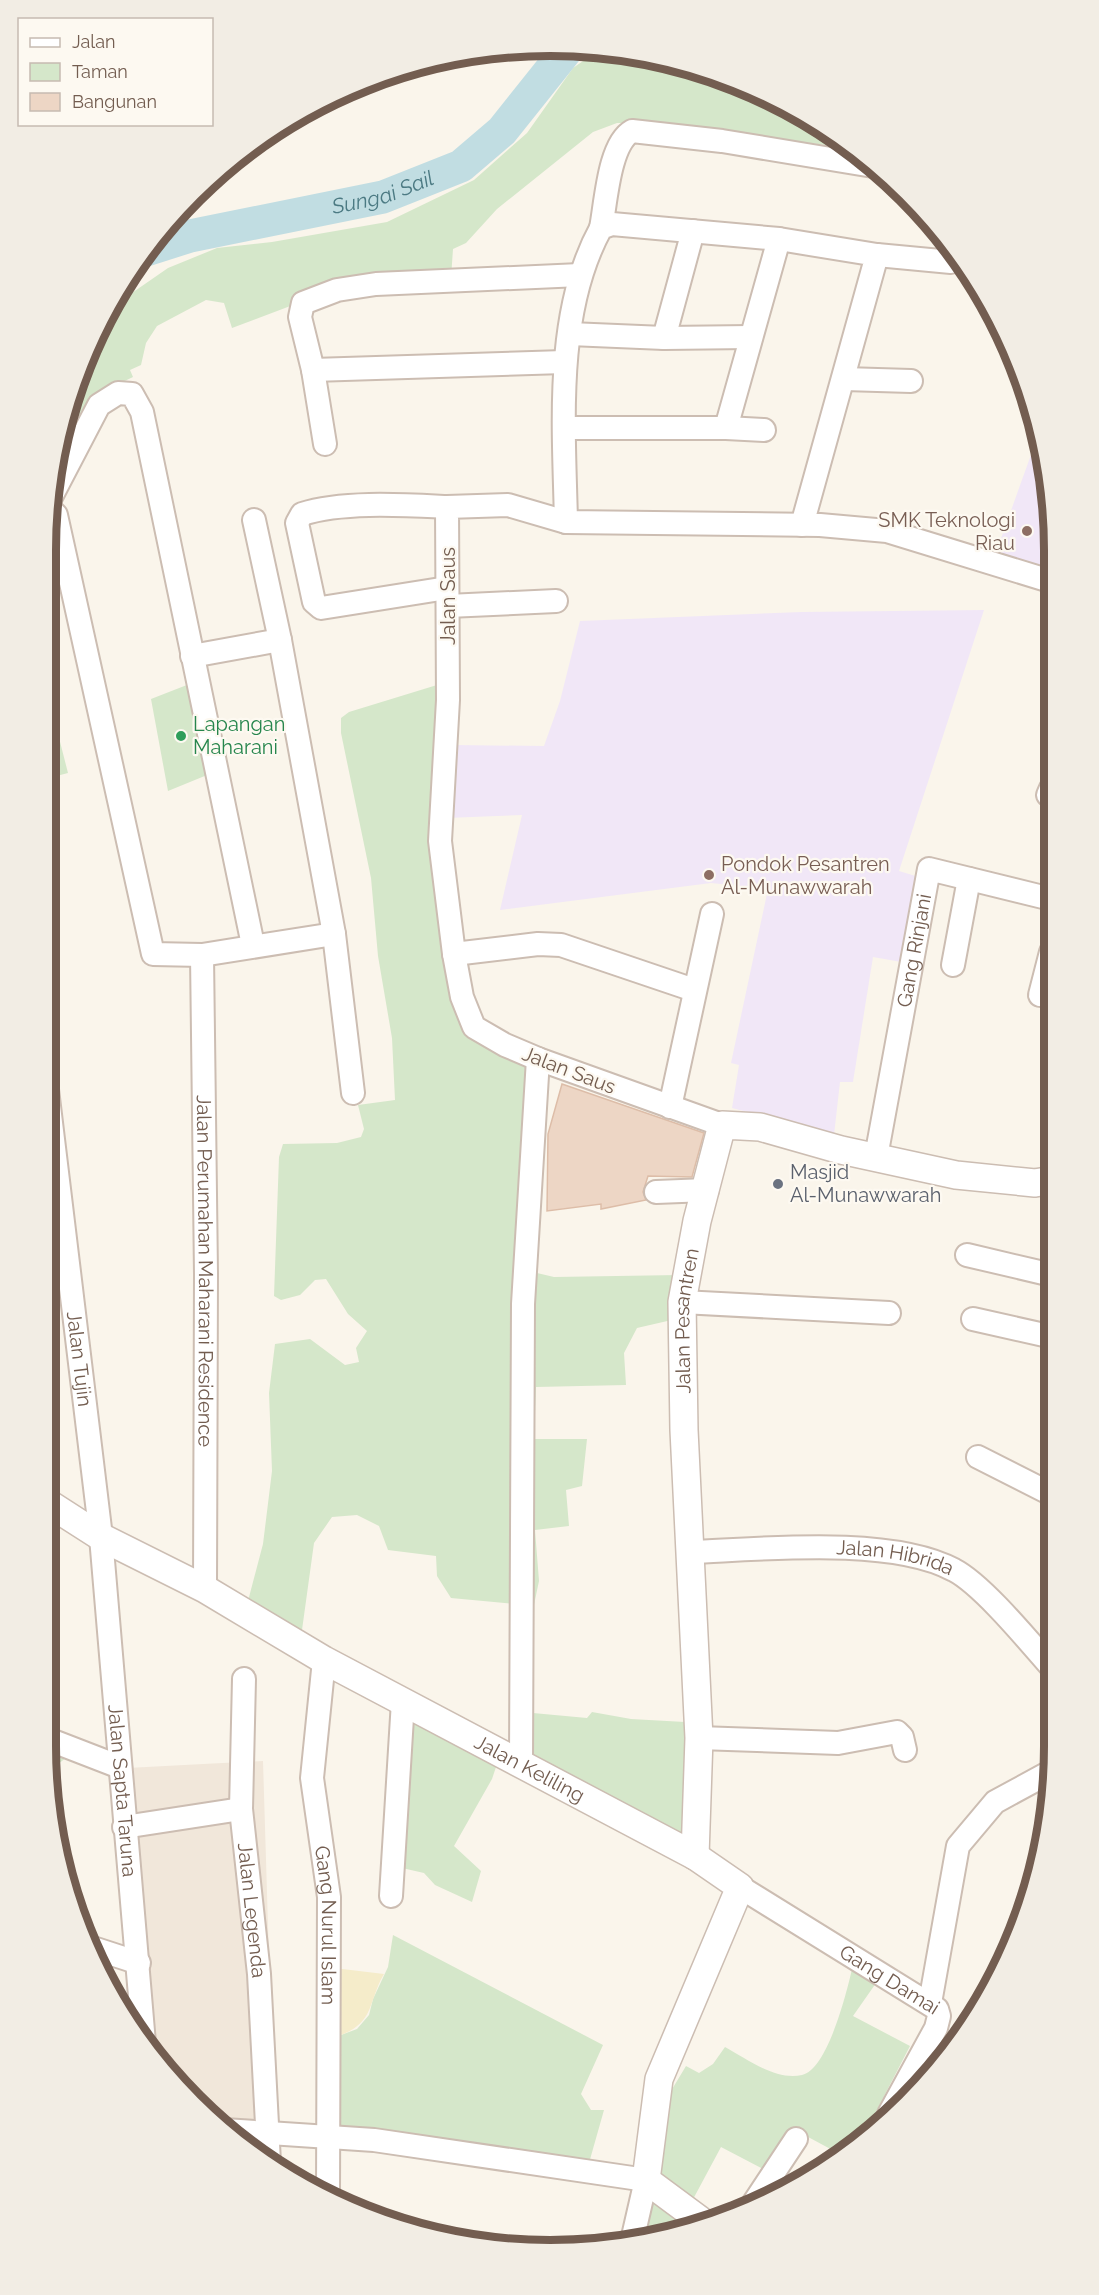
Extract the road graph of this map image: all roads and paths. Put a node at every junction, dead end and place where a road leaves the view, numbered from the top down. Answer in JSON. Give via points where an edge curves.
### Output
{"nodes":[{"id":1,"x":857,"y":164,"type":"edge"},
{"id":2,"x":601,"y":228,"type":"junction"},
{"id":3,"x":693,"y":231,"type":"junction"},
{"id":4,"x":779,"y":239,"type":"junction"},
{"id":5,"x":877,"y":255,"type":"junction"},
{"id":6,"x":951,"y":262,"type":"dead end"},
{"id":7,"x":580,"y":275,"type":"junction"},
{"id":8,"x":570,"y":334,"type":"junction"},
{"id":9,"x":751,"y":337,"type":"junction"},
{"id":10,"x":664,"y":338,"type":"junction"},
{"id":11,"x":564,"y":362,"type":"junction"},
{"id":12,"x":313,"y":370,"type":"junction"},
{"id":13,"x":844,"y":379,"type":"junction"},
{"id":14,"x":911,"y":381,"type":"dead end"},
{"id":15,"x":564,"y":428,"type":"junction"},
{"id":16,"x":726,"y":428,"type":"junction"},
{"id":17,"x":764,"y":430,"type":"dead end"},
{"id":18,"x":325,"y":444,"type":"dead end"},
{"id":19,"x":61,"y":478,"type":"edge"},
{"id":20,"x":447,"y":507,"type":"junction"},
{"id":21,"x":57,"y":519,"type":"edge"},
{"id":22,"x":254,"y":520,"type":"dead end"},
{"id":23,"x":566,"y":522,"type":"junction"},
{"id":24,"x":802,"y":525,"type":"junction"},
{"id":25,"x":1044,"y":579,"type":"edge"},
{"id":26,"x":448,"y":597,"type":"junction"},
{"id":27,"x":556,"y":601,"type":"dead end"},
{"id":28,"x":280,"y":640,"type":"junction"},
{"id":29,"x":192,"y":656,"type":"junction"},
{"id":30,"x":969,"y":879,"type":"junction"},
{"id":31,"x":1044,"y":897,"type":"edge"},
{"id":32,"x":712,"y":914,"type":"dead end"},
{"id":33,"x":334,"y":934,"type":"junction"},
{"id":34,"x":253,"y":945,"type":"junction"},
{"id":35,"x":454,"y":954,"type":"junction"},
{"id":36,"x":202,"y":955,"type":"junction"},
{"id":37,"x":953,"y":965,"type":"dead end"},
{"id":38,"x":1044,"y":979,"type":"edge"},
{"id":39,"x":694,"y":990,"type":"junction"},
{"id":40,"x":1040,"y":995,"type":"dead end"},
{"id":41,"x":538,"y":1059,"type":"junction"},
{"id":42,"x":353,"y":1093,"type":"dead end"},
{"id":43,"x":670,"y":1107,"type":"junction"},
{"id":44,"x":722,"y":1125,"type":"junction"},
{"id":45,"x":876,"y":1157,"type":"junction"},
{"id":46,"x":56,"y":1165,"type":"edge"},
{"id":47,"x":1044,"y":1181,"type":"edge"},
{"id":48,"x":707,"y":1190,"type":"junction"},
{"id":49,"x":656,"y":1192,"type":"dead end"},
{"id":50,"x":968,"y":1256,"type":"dead end"},
{"id":51,"x":1044,"y":1273,"type":"edge"},
{"id":52,"x":682,"y":1302,"type":"junction"},
{"id":53,"x":889,"y":1313,"type":"dead end"},
{"id":54,"x":973,"y":1319,"type":"dead end"},
{"id":55,"x":1044,"y":1335,"type":"edge"},
{"id":56,"x":978,"y":1457,"type":"dead end"},
{"id":57,"x":1044,"y":1490,"type":"edge"},
{"id":58,"x":56,"y":1508,"type":"edge"},
{"id":59,"x":101,"y":1537,"type":"junction"},
{"id":60,"x":692,"y":1552,"type":"junction"},
{"id":61,"x":205,"y":1589,"type":"junction"},
{"id":62,"x":1044,"y":1656,"type":"edge"},
{"id":63,"x":324,"y":1660,"type":"junction"},
{"id":64,"x":244,"y":1679,"type":"dead end"},
{"id":65,"x":403,"y":1701,"type":"junction"},
{"id":66,"x":699,"y":1738,"type":"junction"},
{"id":67,"x":56,"y":1742,"type":"edge"},
{"id":68,"x":905,"y":1750,"type":"dead end"},
{"id":69,"x":521,"y":1762,"type":"junction"},
{"id":70,"x":120,"y":1767,"type":"junction"},
{"id":71,"x":1042,"y":1776,"type":"edge"},
{"id":72,"x":241,"y":1809,"type":"junction"},
{"id":73,"x":124,"y":1827,"type":"junction"},
{"id":74,"x":695,"y":1856,"type":"junction"},
{"id":75,"x":408,"y":1880,"type":"dead end"},
{"id":76,"x":740,"y":1887,"type":"junction"},
{"id":77,"x":100,"y":1950,"type":"edge"},
{"id":78,"x":139,"y":1963,"type":"junction"},
{"id":79,"x":930,"y":2003,"type":"junction"},
{"id":80,"x":143,"y":2025,"type":"edge"},
{"id":81,"x":899,"y":2095,"type":"edge"},
{"id":82,"x":241,"y":2131,"type":"edge"},
{"id":83,"x":267,"y":2132,"type":"junction"},
{"id":84,"x":326,"y":2135,"type":"junction"},
{"id":85,"x":796,"y":2139,"type":"dead end"},
{"id":86,"x":268,"y":2151,"type":"edge"},
{"id":87,"x":646,"y":2180,"type":"junction"},
{"id":88,"x":328,"y":2187,"type":"edge"},
{"id":89,"x":761,"y":2192,"type":"edge"},
{"id":90,"x":696,"y":2217,"type":"edge"},
{"id":91,"x":634,"y":2232,"type":"edge"}],
"edges":[{"from":1,"to":2,"type":"street","via":[[723,141],[632,131],[622,137],[615,154]]},
{"from":2,"to":3,"type":"street","via":[[612,224]]},
{"from":2,"to":7,"type":"street"},
{"from":3,"to":4,"type":"street"},
{"from":3,"to":10,"type":"street"},
{"from":4,"to":5,"type":"street"},
{"from":4,"to":9,"type":"street"},
{"from":5,"to":6,"type":"street"},
{"from":5,"to":13,"type":"street"},
{"from":7,"to":8,"type":"street"},
{"from":7,"to":12,"type":"street","via":[[376,284],[315,297],[303,303],[299,311]]},
{"from":8,"to":10,"type":"street"},
{"from":8,"to":11,"type":"street"},
{"from":9,"to":10,"type":"street"},
{"from":9,"to":16,"type":"street"},
{"from":11,"to":12,"type":"street"},
{"from":11,"to":15,"type":"street"},
{"from":12,"to":18,"type":"street"},
{"from":13,"to":14,"type":"street"},
{"from":13,"to":24,"type":"street"},
{"from":15,"to":16,"type":"street"},
{"from":15,"to":23,"type":"street"},
{"from":16,"to":17,"type":"street"},
{"from":19,"to":29,"type":"street","via":[[99,405],[118,393],[132,394],[142,412]]},
{"from":20,"to":23,"type":"street","via":[[508,505]]},
{"from":20,"to":26,"type":"street","name":"Jalan Saus"},
{"from":20,"to":26,"type":"street","via":[[392,505],[316,510],[302,514],[297,523],[314,602],[321,608]]},
{"from":21,"to":36,"type":"street","via":[[153,954]]},
{"from":22,"to":28,"type":"street"},
{"from":23,"to":24,"type":"street"},
{"from":24,"to":25,"type":"street","via":[[902,534]]},
{"from":26,"to":27,"type":"street"},
{"from":26,"to":35,"type":"street","name":"Jalan Saus","via":[[448,700],[440,842]]},
{"from":28,"to":29,"type":"street"},
{"from":28,"to":33,"type":"street"},
{"from":29,"to":34,"type":"street"},
{"from":30,"to":31,"type":"street","name":"Gang Rinjani"},
{"from":30,"to":37,"type":"street"},
{"from":30,"to":45,"type":"street","name":"Gang Rinjani","via":[[929,869]]},
{"from":32,"to":39,"type":"street"},
{"from":33,"to":34,"type":"street"},
{"from":33,"to":42,"type":"street"},
{"from":34,"to":36,"type":"street"},
{"from":35,"to":39,"type":"street","via":[[561,945]]},
{"from":35,"to":41,"type":"street","name":"Jalan Saus","via":[[462,998],[474,1027],[505,1046]]},
{"from":36,"to":61,"type":"street","name":"Jalan Perumahan Maharani Residence"},
{"from":38,"to":40,"type":"street"},
{"from":39,"to":43,"type":"street"},
{"from":41,"to":43,"type":"street","name":"Jalan Saus"},
{"from":41,"to":69,"type":"street","via":[[523,1316]]},
{"from":43,"to":44,"type":"street","name":"Jalan Saus"},
{"from":44,"to":45,"type":"street","via":[[760,1128]]},
{"from":44,"to":48,"type":"street","name":"Jalan Pesantren"},
{"from":45,"to":47,"type":"street","via":[[956,1175]]},
{"from":46,"to":59,"type":"street","name":"Jalan Tujin"},
{"from":48,"to":49,"type":"street"},
{"from":48,"to":52,"type":"street","name":"Jalan Pesantren","via":[[697,1221]]},
{"from":50,"to":51,"type":"street"},
{"from":52,"to":53,"type":"street"},
{"from":52,"to":60,"type":"street","name":"Jalan Pesantren","via":[[684,1430]]},
{"from":54,"to":55,"type":"street"},
{"from":56,"to":57,"type":"street"},
{"from":58,"to":59,"type":"street","name":"Jalan Keliling"},
{"from":59,"to":61,"type":"street","name":"Jalan Keliling"},
{"from":59,"to":70,"type":"street","name":"Jalan Sapta Taruna"},
{"from":60,"to":62,"type":"street","name":"Jalan Hibrida","via":[[828,1547],[934,1561],[973,1582]]},
{"from":60,"to":66,"type":"street","name":"Jalan Pesantren"},
{"from":61,"to":63,"type":"street","name":"Jalan Keliling"},
{"from":63,"to":65,"type":"street","name":"Jalan Keliling"},
{"from":63,"to":84,"type":"street","name":"Gang Nurul Islam","via":[[312,1785],[329,1897]]},
{"from":64,"to":72,"type":"street","name":"Jalan Legenda"},
{"from":65,"to":69,"type":"street","name":"Jalan Keliling"},
{"from":65,"to":75,"type":"street","via":[[391,1896]]},
{"from":66,"to":68,"type":"street","via":[[838,1743],[897,1732]]},
{"from":66,"to":74,"type":"street","name":"Jalan Pesantren"},
{"from":67,"to":70,"type":"street"},
{"from":69,"to":74,"type":"street","name":"Jalan Keliling"},
{"from":70,"to":73,"type":"street","name":"Jalan Sapta Taruna"},
{"from":71,"to":79,"type":"street","via":[[994,1802],[958,1846]]},
{"from":72,"to":73,"type":"street"},
{"from":72,"to":83,"type":"street","name":"Jalan Legenda","via":[[259,1974]]},
{"from":73,"to":78,"type":"street","name":"Jalan Sapta Taruna"},
{"from":74,"to":76,"type":"street","name":"Jalan Keliling"},
{"from":76,"to":79,"type":"street","name":"Gang Damai"},
{"from":76,"to":87,"type":"street","via":[[659,2079]]},
{"from":77,"to":78,"type":"street"},
{"from":78,"to":80,"type":"street","name":"Jalan Sapta Taruna"},
{"from":79,"to":81,"type":"street","name":"Gang Damai","via":[[937,2009],[938,2022]]},
{"from":82,"to":83,"type":"street"},
{"from":83,"to":84,"type":"street"},
{"from":83,"to":86,"type":"street","name":"Jalan Legenda"},
{"from":84,"to":87,"type":"street"},
{"from":84,"to":88,"type":"street","name":"Gang Nurul Islam"},
{"from":85,"to":89,"type":"street"},
{"from":87,"to":90,"type":"street"},
{"from":87,"to":91,"type":"street"}]}
